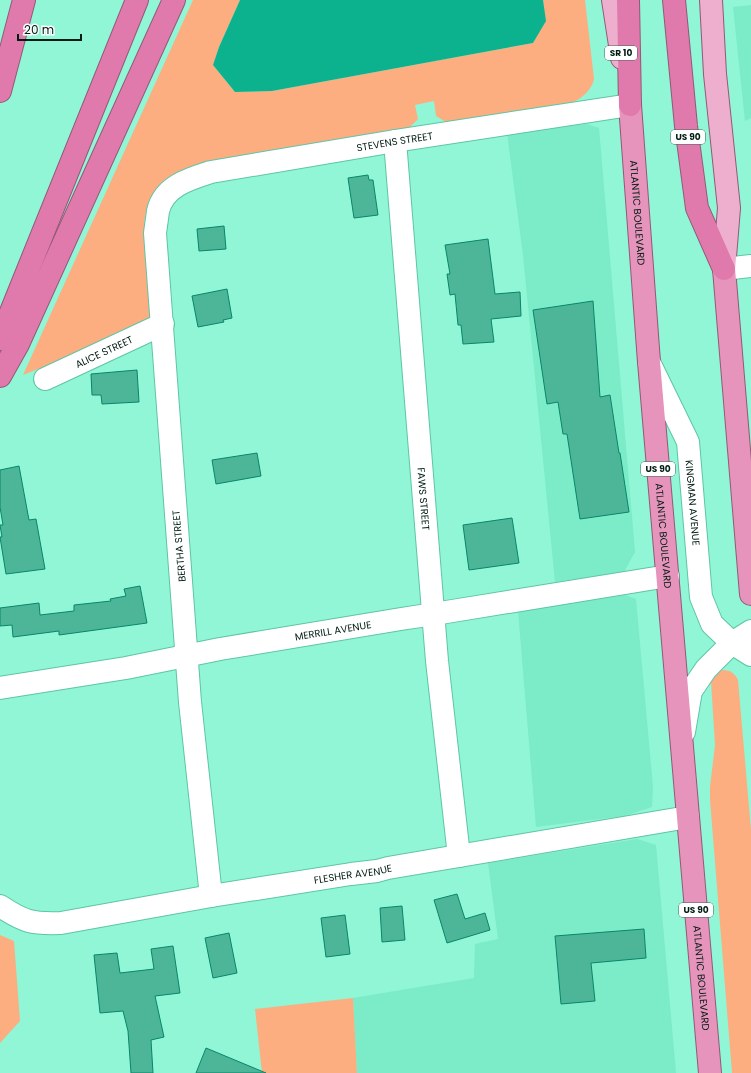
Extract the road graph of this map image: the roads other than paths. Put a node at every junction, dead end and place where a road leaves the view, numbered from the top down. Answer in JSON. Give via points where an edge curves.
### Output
{"nodes":[{"id":1,"x":24,"y":0,"type":"edge"},
{"id":2,"x":137,"y":0,"type":"edge"},
{"id":3,"x":174,"y":0,"type":"edge"},
{"id":4,"x":613,"y":0,"type":"edge"},
{"id":5,"x":628,"y":0,"type":"edge"},
{"id":6,"x":674,"y":0,"type":"edge"},
{"id":7,"x":711,"y":0,"type":"edge"},
{"id":8,"x":0,"y":91,"type":"edge"},
{"id":9,"x":630,"y":106,"type":"junction"},
{"id":10,"x":395,"y":141,"type":"junction"},
{"id":11,"x":165,"y":196,"type":"joint"},
{"id":12,"x":751,"y":266,"type":"edge"},
{"id":13,"x":724,"y":269,"type":"junction"},
{"id":14,"x":163,"y":324,"type":"junction"},
{"id":15,"x":0,"y":339,"type":"edge"},
{"id":16,"x":649,"y":362,"type":"junction"},
{"id":17,"x":0,"y":376,"type":"edge"},
{"id":18,"x":44,"y":379,"type":"dead end"},
{"id":19,"x":668,"y":576,"type":"junction"},
{"id":20,"x":751,"y":594,"type":"edge"},
{"id":21,"x":434,"y":614,"type":"junction"},
{"id":22,"x":751,"y":631,"type":"edge"},
{"id":23,"x":732,"y":643,"type":"junction"},
{"id":24,"x":751,"y":655,"type":"edge"},
{"id":25,"x":188,"y":656,"type":"junction"},
{"id":26,"x":0,"y":688,"type":"edge"},
{"id":27,"x":682,"y":746,"type":"junction"},
{"id":28,"x":688,"y":817,"type":"junction"},
{"id":29,"x":459,"y":856,"type":"junction"},
{"id":30,"x":211,"y":896,"type":"junction"},
{"id":31,"x":9,"y":912,"type":"edge"},
{"id":32,"x":710,"y":1073,"type":"edge"}],
"edges":[{"from":1,"to":8,"type":"highway"},
{"from":2,"to":15,"type":"highway"},
{"from":3,"to":17,"type":"highway","via":[[18,344]]},
{"from":4,"to":9,"type":"main road","name":"ATLANTIC BOULEVARD","number":"SR 10"},
{"from":5,"to":9,"type":"highway","number":"US 90"},
{"from":6,"to":13,"type":"highway","number":"US 90","via":[[697,208]]},
{"from":7,"to":13,"type":"main road","via":[[729,208]]},
{"from":9,"to":10,"type":"street","name":"STEVENS STREET"},
{"from":9,"to":16,"type":"highway","name":"ATLANTIC BOULEVARD","number":"US 90"},
{"from":10,"to":11,"type":"street","name":"STEVENS STREET","via":[[211,172],[184,181]]},
{"from":10,"to":21,"type":"street","name":"FAWS STREET"},
{"from":11,"to":14,"type":"street","name":"BERTHA STREET","via":[[159,210],[155,233]]},
{"from":12,"to":13,"type":"street"},
{"from":13,"to":20,"type":"highway","number":"US 90"},
{"from":14,"to":18,"type":"street","name":"ALICE STREET"},
{"from":14,"to":25,"type":"street","name":"BERTHA STREET"},
{"from":16,"to":19,"type":"highway","name":"ATLANTIC BOULEVARD","number":"US 90"},
{"from":16,"to":23,"type":"street","name":"KINGMAN AVENUE","via":[[688,442],[701,597],[712,624]]},
{"from":19,"to":21,"type":"street","name":"MERRILL AVENUE"},
{"from":19,"to":27,"type":"highway","name":"ATLANTIC BOULEVARD","number":"US 90"},
{"from":21,"to":25,"type":"street","name":"MERRILL AVENUE"},
{"from":21,"to":29,"type":"street","name":"FAWS STREET"},
{"from":22,"to":23,"type":"street"},
{"from":23,"to":24,"type":"street","name":"KINGMAN AVENUE"},
{"from":23,"to":27,"type":"street","via":[[706,669],[691,691]]},
{"from":25,"to":26,"type":"street","name":"MERRILL AVENUE"},
{"from":25,"to":30,"type":"street","name":"BERTHA STREET","via":[[190,702]]},
{"from":27,"to":28,"type":"highway","name":"ATLANTIC BOULEVARD","number":"US 90"},
{"from":28,"to":29,"type":"street","name":"FLESHER AVENUE"},
{"from":28,"to":32,"type":"highway","name":"ATLANTIC BOULEVARD","number":"US 90"},
{"from":29,"to":30,"type":"street","name":"FLESHER AVENUE"},
{"from":30,"to":31,"type":"street","name":"FLESHER AVENUE","via":[[61,923],[31,922]]}]}
